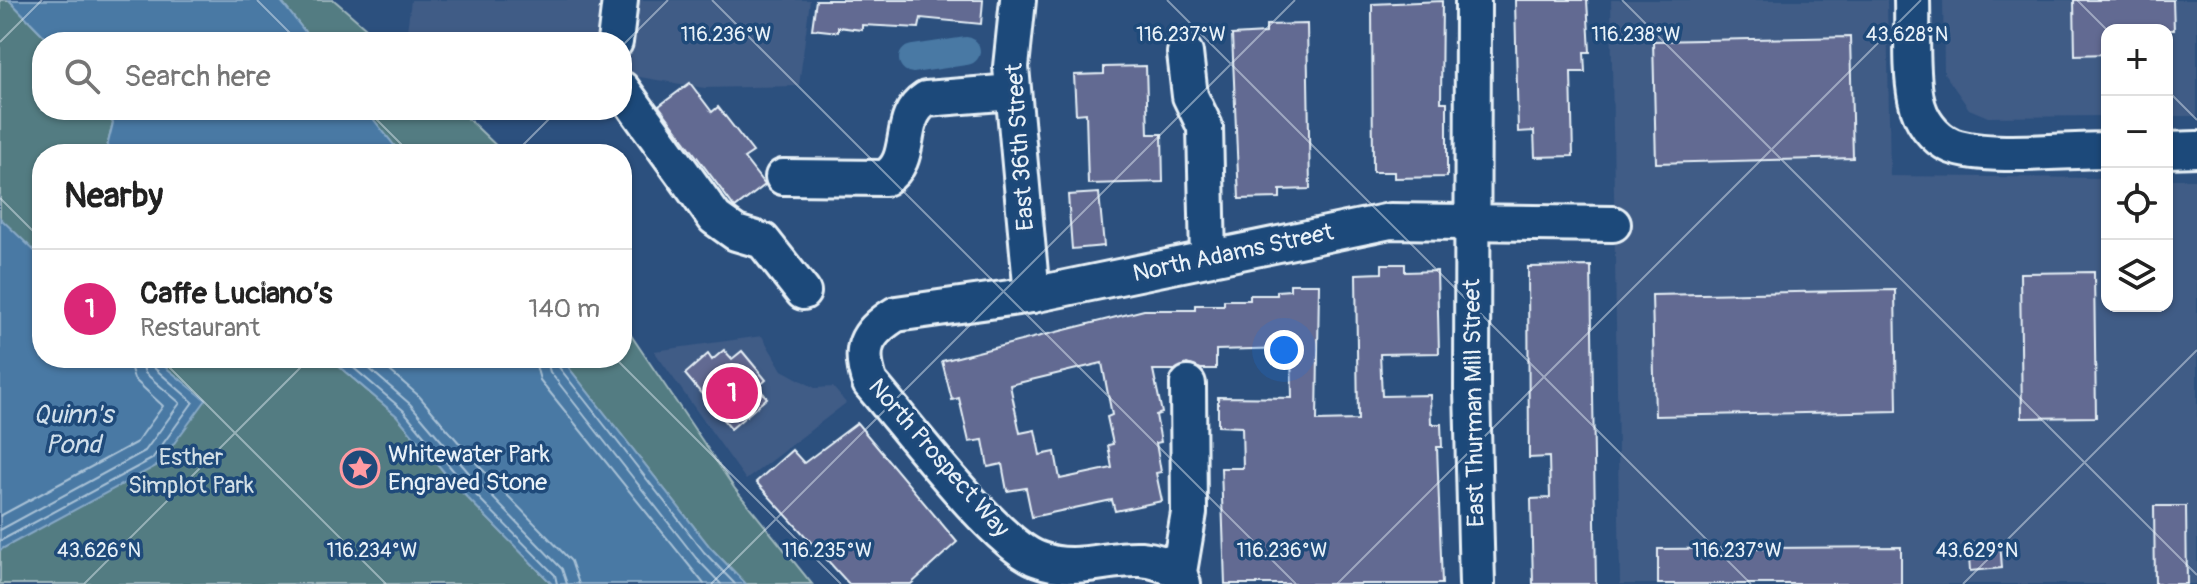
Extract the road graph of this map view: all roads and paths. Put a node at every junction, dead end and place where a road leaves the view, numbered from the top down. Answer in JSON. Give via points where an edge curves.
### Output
{"nodes":[{"id":1,"x":620,"y":0,"type":"edge"},
{"id":2,"x":1018,"y":0,"type":"edge"},
{"id":3,"x":1912,"y":0,"type":"edge"},
{"id":4,"x":1473,"y":2,"type":"dead end"},
{"id":5,"x":616,"y":32,"type":"edge"},
{"id":6,"x":1185,"y":53,"type":"dead end"},
{"id":7,"x":1013,"y":92,"type":"junction"},
{"id":8,"x":632,"y":103,"type":"edge"},
{"id":9,"x":2197,"y":149,"type":"edge"},
{"id":10,"x":2101,"y":150,"type":"edge"},
{"id":11,"x":2173,"y":150,"type":"edge"},
{"id":12,"x":783,"y":177,"type":"dead end"},
{"id":13,"x":1472,"y":222,"type":"junction"},
{"id":14,"x":1613,"y":224,"type":"dead end"},
{"id":15,"x":1208,"y":258,"type":"junction"},
{"id":16,"x":803,"y":292,"type":"dead end"},
{"id":17,"x":1032,"y":295,"type":"junction"},
{"id":18,"x":867,"y":341,"type":"joint"},
{"id":19,"x":1188,"y":384,"type":"dead end"},
{"id":20,"x":1181,"y":578,"type":"edge"},
{"id":21,"x":1477,"y":584,"type":"edge"}],
"edges":[{"from":1,"to":5,"type":"street"},
{"from":2,"to":7,"type":"street","name":"East 36th Street"},
{"from":3,"to":10,"type":"street","via":[[1916,98],[1935,135],[1953,146],[1983,150]]},
{"from":4,"to":13,"type":"street","name":"East Thurman Mill Street"},
{"from":6,"to":15,"type":"street","via":[[1190,96],[1205,127]]},
{"from":7,"to":12,"type":"street","via":[[926,99],[916,105],[907,122],[904,157],[885,178]]},
{"from":7,"to":17,"type":"street","name":"East 36th Street"},
{"from":8,"to":16,"type":"street","via":[[715,218],[736,233],[763,241]]},
{"from":9,"to":11,"type":"street"},
{"from":13,"to":14,"type":"street","name":"North Adams Street"},
{"from":13,"to":15,"type":"street","name":"North Adams Street","via":[[1390,221]]},
{"from":13,"to":21,"type":"street","name":"East Thurman Mill Street"},
{"from":15,"to":17,"type":"street","name":"North Adams Street"},
{"from":17,"to":18,"type":"street","name":"North Adams Street","via":[[896,314],[878,325]]},
{"from":18,"to":20,"type":"street","name":"North Prospect Way","via":[[862,361],[870,383],[1000,534],[1037,559],[1082,566],[1139,556],[1164,562]]},
{"from":19,"to":20,"type":"street","via":[[1189,513]]}]}
